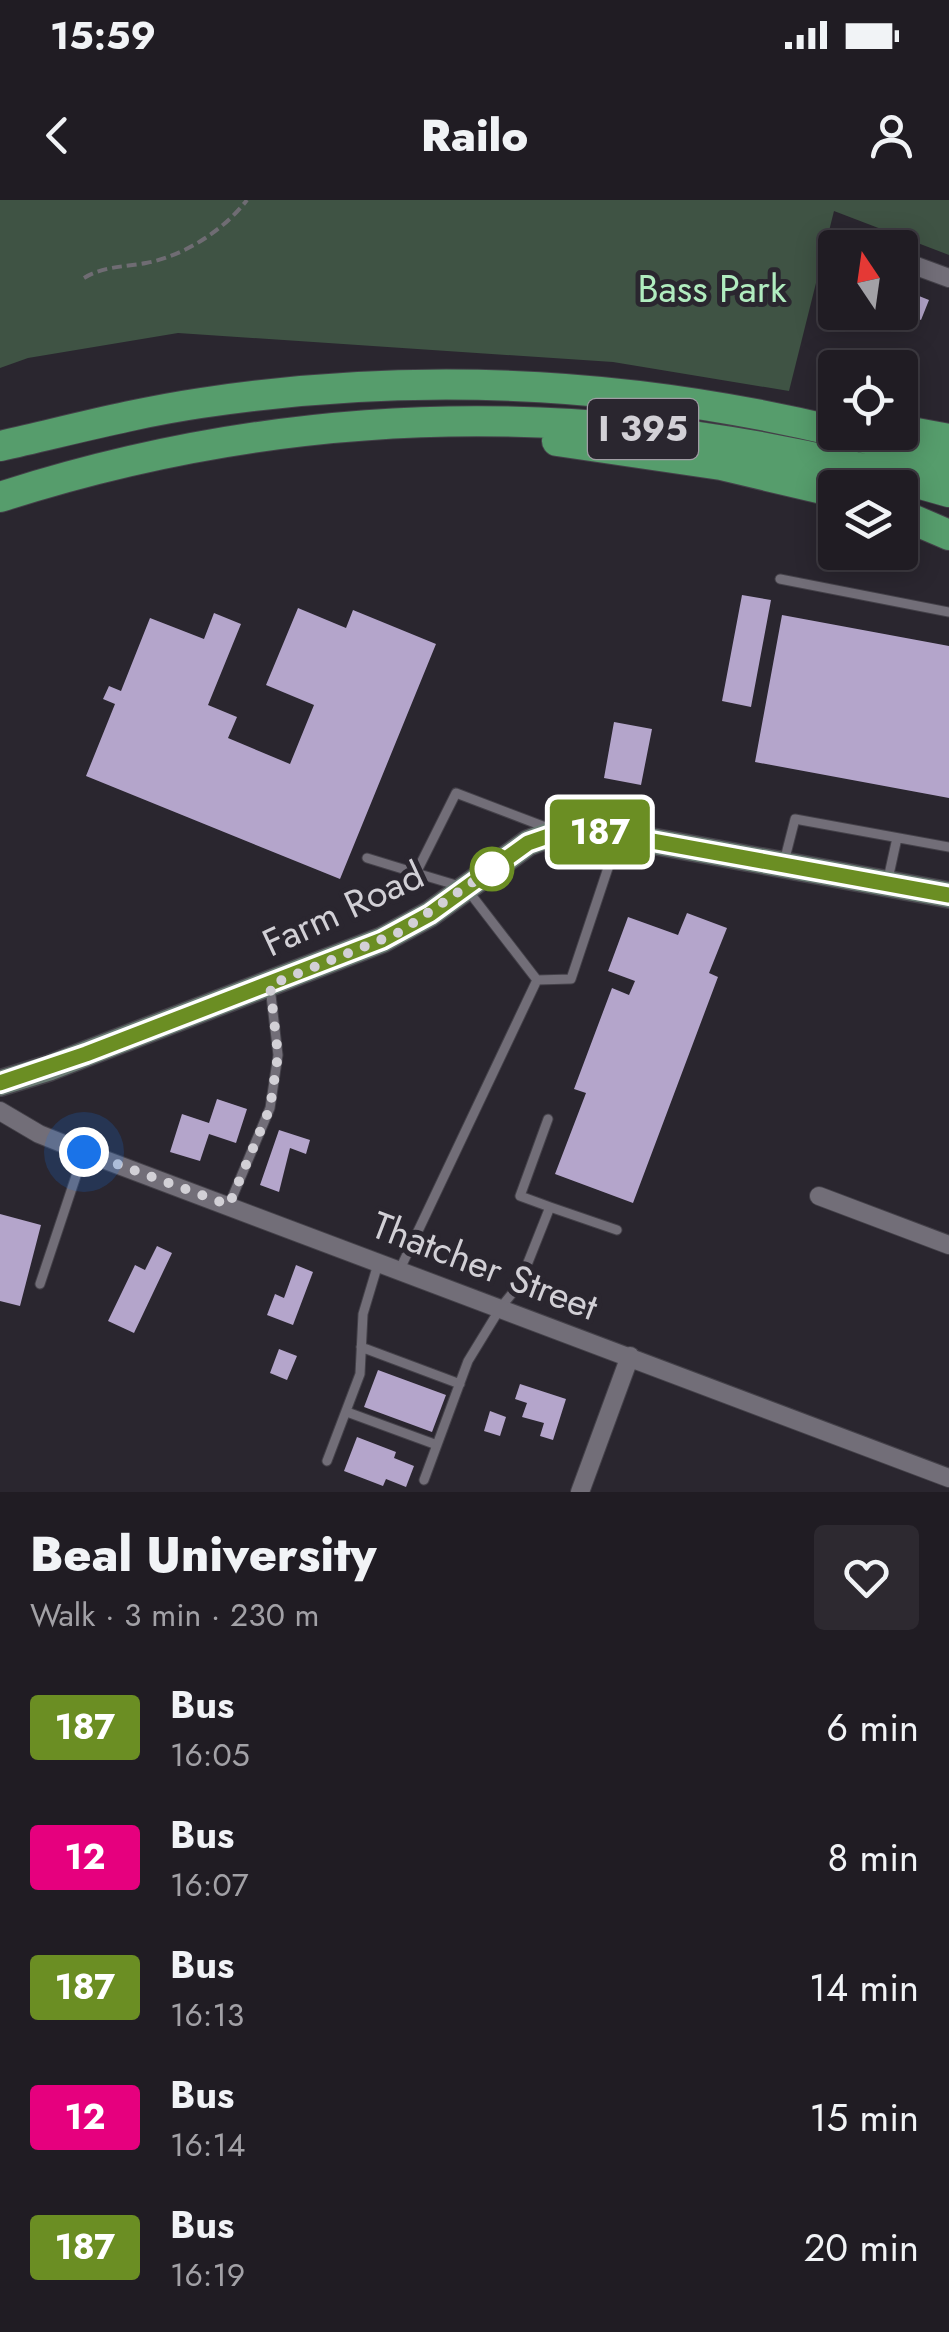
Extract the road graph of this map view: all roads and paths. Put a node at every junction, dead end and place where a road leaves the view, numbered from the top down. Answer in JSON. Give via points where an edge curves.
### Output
{"nodes":[{"id":1,"x":247,"y":200,"type":"edge"},
{"id":2,"x":918,"y":267,"type":"edge"},
{"id":3,"x":84,"y":278,"type":"dead end"},
{"id":4,"x":949,"y":278,"type":"edge"},
{"id":5,"x":626,"y":393,"type":"junction"},
{"id":6,"x":818,"y":415,"type":"edge"},
{"id":7,"x":818,"y":427,"type":"edge"},
{"id":8,"x":330,"y":428,"type":"junction"},
{"id":9,"x":918,"y":433,"type":"edge"},
{"id":10,"x":949,"y":439,"type":"edge"},
{"id":11,"x":0,"y":447,"type":"edge"},
{"id":12,"x":907,"y":450,"type":"edge"},
{"id":13,"x":949,"y":462,"type":"edge"},
{"id":14,"x":818,"y":488,"type":"edge"},
{"id":15,"x":949,"y":492,"type":"edge"},
{"id":16,"x":0,"y":497,"type":"edge"},
{"id":17,"x":918,"y":518,"type":"edge"},
{"id":18,"x":918,"y":521,"type":"edge"},
{"id":19,"x":949,"y":527,"type":"edge"},
{"id":20,"x":949,"y":535,"type":"edge"},
{"id":21,"x":780,"y":579,"type":"dead end"},
{"id":22,"x":949,"y":612,"type":"edge"},
{"id":23,"x":560,"y":832,"type":"junction"},
{"id":24,"x":619,"y":835,"type":"junction"},
{"id":25,"x":897,"y":838,"type":"junction"},
{"id":26,"x":949,"y":848,"type":"edge"},
{"id":27,"x":368,"y":858,"type":"dead end"},
{"id":28,"x":784,"y":865,"type":"junction"},
{"id":29,"x":416,"y":873,"type":"junction"},
{"id":30,"x":886,"y":884,"type":"junction"},
{"id":31,"x":466,"y":888,"type":"junction"},
{"id":32,"x":949,"y":895,"type":"edge"},
{"id":33,"x":537,"y":980,"type":"junction"},
{"id":34,"x":270,"y":985,"type":"junction"},
{"id":35,"x":0,"y":1083,"type":"edge"},
{"id":36,"x":0,"y":1111,"type":"edge"},
{"id":37,"x":548,"y":1119,"type":"dead end"},
{"id":38,"x":84,"y":1152,"type":"junction"},
{"id":39,"x":819,"y":1196,"type":"dead end"},
{"id":40,"x":229,"y":1205,"type":"junction"},
{"id":41,"x":550,"y":1207,"type":"junction"},
{"id":42,"x":616,"y":1230,"type":"dead end"},
{"id":43,"x":949,"y":1245,"type":"edge"},
{"id":44,"x":379,"y":1261,"type":"junction"},
{"id":45,"x":400,"y":1269,"type":"junction"},
{"id":46,"x":40,"y":1284,"type":"dead end"},
{"id":47,"x":501,"y":1307,"type":"junction"},
{"id":48,"x":362,"y":1346,"type":"junction"},
{"id":49,"x":630,"y":1356,"type":"junction"},
{"id":50,"x":460,"y":1384,"type":"junction"},
{"id":51,"x":347,"y":1412,"type":"junction"},
{"id":52,"x":437,"y":1445,"type":"junction"},
{"id":53,"x":328,"y":1461,"type":"dead end"},
{"id":54,"x":949,"y":1478,"type":"edge"},
{"id":55,"x":424,"y":1480,"type":"dead end"},
{"id":56,"x":580,"y":1492,"type":"edge"}],
"edges":[{"from":1,"to":3,"type":"path","via":[[214,232],[182,250]]},
{"from":2,"to":4,"type":"street"},
{"from":5,"to":6,"type":"highway"},
{"from":5,"to":7,"type":"highway","number":"I 395"},
{"from":5,"to":11,"type":"highway","number":"I 395","via":[[494,384],[328,388],[165,409]]},
{"from":8,"to":14,"type":"highway","via":[[493,435],[637,451]]},
{"from":8,"to":15,"type":"highway","number":"I 395","via":[[457,420],[635,428],[780,448]]},
{"from":8,"to":16,"type":"highway","number":"I 395","via":[[174,451]]},
{"from":9,"to":10,"type":"highway"},
{"from":12,"to":13,"type":"highway"},
{"from":17,"to":19,"type":"highway"},
{"from":18,"to":20,"type":"highway"},
{"from":21,"to":22,"type":"lane"},
{"from":23,"to":24,"type":"street","name":"Farm Road"},
{"from":23,"to":29,"type":"lane","via":[[456,794]]},
{"from":23,"to":31,"type":"street","name":"Farm Road","via":[[528,843]]},
{"from":24,"to":28,"type":"street","name":"Farm Road"},
{"from":24,"to":33,"type":"lane","via":[[571,979]]},
{"from":25,"to":26,"type":"lane"},
{"from":25,"to":28,"type":"lane","via":[[795,819]]},
{"from":25,"to":30,"type":"lane"},
{"from":27,"to":29,"type":"lane"},
{"from":28,"to":30,"type":"street","name":"Farm Road"},
{"from":29,"to":31,"type":"lane"},
{"from":30,"to":32,"type":"street","name":"Farm Road"},
{"from":31,"to":33,"type":"lane"},
{"from":31,"to":34,"type":"street","name":"Farm Road","via":[[400,932]]},
{"from":33,"to":45,"type":"lane"},
{"from":34,"to":35,"type":"street","name":"Farm Road"},
{"from":34,"to":40,"type":"lane","via":[[278,1055],[270,1108]]},
{"from":36,"to":38,"type":"street","name":"Thatcher Street"},
{"from":37,"to":41,"type":"lane","via":[[520,1196]]},
{"from":38,"to":40,"type":"street","name":"Thatcher Street"},
{"from":38,"to":46,"type":"lane"},
{"from":39,"to":43,"type":"street"},
{"from":40,"to":44,"type":"street","name":"Thatcher Street"},
{"from":41,"to":42,"type":"lane"},
{"from":41,"to":47,"type":"lane","via":[[519,1285]]},
{"from":44,"to":45,"type":"street","name":"Thatcher Street"},
{"from":44,"to":48,"type":"lane","via":[[363,1314]]},
{"from":45,"to":47,"type":"street","name":"Thatcher Street"},
{"from":47,"to":49,"type":"street","name":"Thatcher Street"},
{"from":47,"to":50,"type":"lane"},
{"from":48,"to":50,"type":"lane"},
{"from":48,"to":51,"type":"lane"},
{"from":49,"to":54,"type":"street","name":"Thatcher Street"},
{"from":49,"to":56,"type":"street"},
{"from":50,"to":52,"type":"lane"},
{"from":51,"to":52,"type":"lane"},
{"from":51,"to":53,"type":"lane"},
{"from":52,"to":55,"type":"lane"}]}
